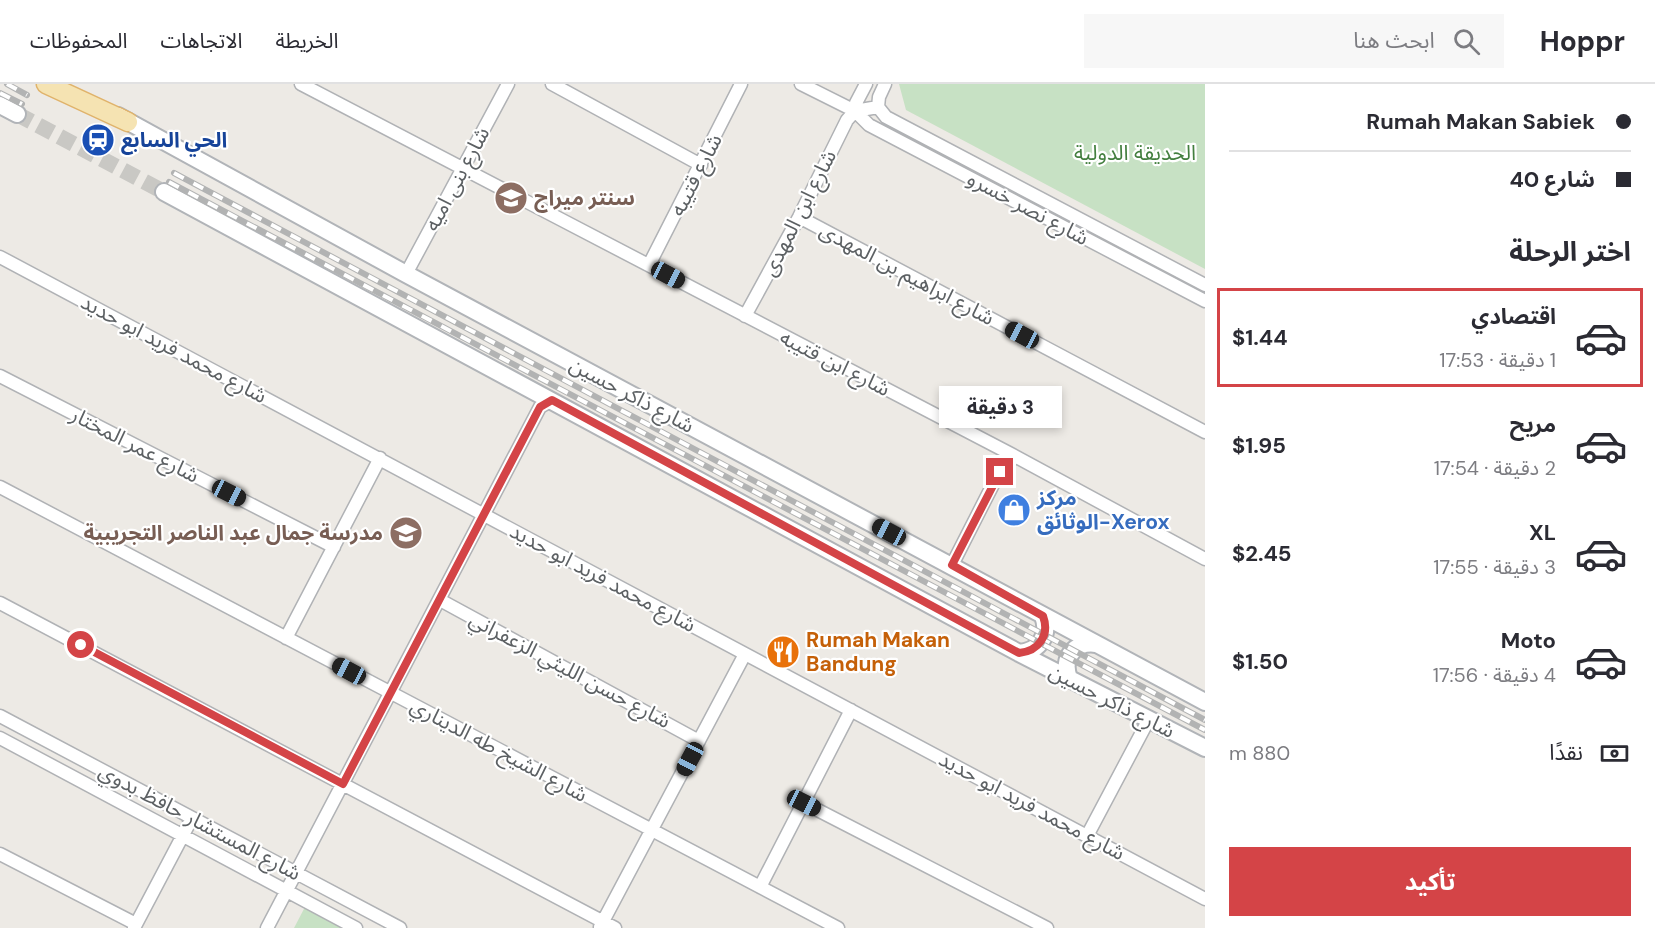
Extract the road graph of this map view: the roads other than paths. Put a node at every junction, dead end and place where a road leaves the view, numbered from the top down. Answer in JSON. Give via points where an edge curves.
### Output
{"nodes":[{"id":1,"x":46,"y":84,"type":"edge"},
{"id":2,"x":61,"y":84,"type":"edge"},
{"id":3,"x":302,"y":84,"type":"edge"},
{"id":4,"x":508,"y":84,"type":"edge"},
{"id":5,"x":552,"y":84,"type":"edge"},
{"id":6,"x":741,"y":84,"type":"edge"},
{"id":7,"x":801,"y":84,"type":"edge"},
{"id":8,"x":866,"y":84,"type":"edge"},
{"id":9,"x":885,"y":84,"type":"edge"},
{"id":10,"x":841,"y":104,"type":"junction"},
{"id":11,"x":0,"y":105,"type":"edge"},
{"id":12,"x":855,"y":111,"type":"junction"},
{"id":13,"x":882,"y":112,"type":"junction"},
{"id":14,"x":17,"y":114,"type":"tunnel mouth"},
{"id":15,"x":847,"y":120,"type":"junction"},
{"id":16,"x":128,"y":122,"type":"junction"},
{"id":17,"x":878,"y":129,"type":"junction"},
{"id":18,"x":701,"y":165,"type":"junction"},
{"id":19,"x":463,"y":169,"type":"junction"},
{"id":20,"x":164,"y":192,"type":"tunnel mouth"},
{"id":21,"x":799,"y":217,"type":"junction"},
{"id":22,"x":0,"y":257,"type":"edge"},
{"id":23,"x":649,"y":265,"type":"junction"},
{"id":24,"x":406,"y":274,"type":"junction"},
{"id":25,"x":1205,"y":285,"type":"edge"},
{"id":26,"x":1205,"y":302,"type":"edge"},
{"id":27,"x":745,"y":316,"type":"junction"},
{"id":28,"x":0,"y":376,"type":"edge"},
{"id":29,"x":552,"y":400,"type":"junction"},
{"id":30,"x":1205,"y":432,"type":"edge"},
{"id":31,"x":1009,"y":453,"type":"junction"},
{"id":32,"x":380,"y":459,"type":"junction"},
{"id":33,"x":0,"y":487,"type":"edge"},
{"id":34,"x":485,"y":515,"type":"junction"},
{"id":35,"x":334,"y":547,"type":"junction"},
{"id":36,"x":1205,"y":559,"type":"edge"},
{"id":37,"x":952,"y":565,"type":"junction"},
{"id":38,"x":440,"y":600,"type":"junction"},
{"id":39,"x":0,"y":603,"type":"edge"},
{"id":40,"x":1043,"y":616,"type":"junction"},
{"id":41,"x":286,"y":638,"type":"junction"},
{"id":42,"x":1096,"y":644,"type":"junction"},
{"id":43,"x":1019,"y":653,"type":"junction"},
{"id":44,"x":746,"y":654,"type":"junction"},
{"id":45,"x":1069,"y":678,"type":"junction"},
{"id":46,"x":391,"y":693,"type":"junction"},
{"id":47,"x":1205,"y":702,"type":"edge"},
{"id":48,"x":851,"y":710,"type":"junction"},
{"id":49,"x":0,"y":716,"type":"edge"},
{"id":50,"x":1149,"y":719,"type":"junction"},
{"id":51,"x":0,"y":738,"type":"edge"},
{"id":52,"x":699,"y":741,"type":"junction"},
{"id":53,"x":1205,"y":748,"type":"edge"},
{"id":54,"x":343,"y":784,"type":"junction"},
{"id":55,"x":804,"y":803,"type":"junction"},
{"id":56,"x":192,"y":818,"type":"junction"},
{"id":57,"x":652,"y":830,"type":"junction"},
{"id":58,"x":1087,"y":836,"type":"junction"},
{"id":59,"x":182,"y":837,"type":"junction"},
{"id":60,"x":0,"y":854,"type":"edge"},
{"id":61,"x":295,"y":874,"type":"junction"},
{"id":62,"x":760,"y":887,"type":"junction"},
{"id":63,"x":286,"y":891,"type":"junction"},
{"id":64,"x":1205,"y":899,"type":"edge"},
{"id":65,"x":602,"y":925,"type":"edge"},
{"id":66,"x":135,"y":926,"type":"edge"},
{"id":67,"x":267,"y":928,"type":"edge"},
{"id":68,"x":356,"y":928,"type":"edge"},
{"id":69,"x":400,"y":928,"type":"edge"},
{"id":70,"x":615,"y":928,"type":"edge"},
{"id":71,"x":838,"y":928,"type":"edge"},
{"id":72,"x":1047,"y":928,"type":"edge"}],
"edges":[{"from":1,"to":16,"type":"main road"},
{"from":2,"to":16,"type":"main road","name":"شارع ذاكر حسين"},
{"from":3,"to":19,"type":"street","name":"شارع ابن قتيبه"},
{"from":4,"to":19,"type":"street","name":"شارع بنى اميه"},
{"from":5,"to":18,"type":"street"},
{"from":6,"to":18,"type":"street","name":"شارع قتيبه"},
{"from":7,"to":10,"type":"street","name":"شارع نصر خسرو"},
{"from":8,"to":12,"type":"street","name":"شارع ابن المهدى"},
{"from":9,"to":13,"type":"street","via":[[879,97]]},
{"from":10,"to":12,"type":"street","name":"شارع نصر خسرو"},
{"from":10,"to":15,"type":"street"},
{"from":11,"to":14,"type":"main road"},
{"from":12,"to":13,"type":"street"},
{"from":12,"to":15,"type":"street","name":"شارع ابن المهدى"},
{"from":12,"to":17,"type":"street","name":"شارع نصر خسرو","via":[[864,122]]},
{"from":13,"to":17,"type":"street"},
{"from":13,"to":25,"type":"street","name":"شارع نصر خسرو"},
{"from":15,"to":21,"type":"street","name":"شارع ابن المهدى"},
{"from":16,"to":24,"type":"main road","name":"شارع ذاكر حسين"},
{"from":17,"to":26,"type":"street","name":"شارع نصر خسرو"},
{"from":18,"to":23,"type":"street","name":"شارع قتيبه"},
{"from":19,"to":23,"type":"street","name":"شارع ابن قتيبه"},
{"from":19,"to":24,"type":"street","name":"شارع بنى اميه"},
{"from":20,"to":29,"type":"main road","name":"شارع ذاكر حسين"},
{"from":21,"to":27,"type":"street","name":"شارع ابن المهدى"},
{"from":21,"to":30,"type":"street","name":"شارع ابراهيم بن المهدى"},
{"from":22,"to":32,"type":"street","name":"شارع محمد فريد ابو حديد"},
{"from":23,"to":27,"type":"street","name":"شارع ابن قتيبه"},
{"from":24,"to":37,"type":"main road","name":"شارع ذاكر حسين"},
{"from":27,"to":31,"type":"street","name":"شارع ابن قتيبه"},
{"from":28,"to":35,"type":"street","name":"شارع عمر المختار"},
{"from":29,"to":34,"type":"street","via":[[540,407]]},
{"from":29,"to":43,"type":"main road","name":"شارع ذاكر حسين"},
{"from":31,"to":36,"type":"street","name":"شارع ابن قتيبه"},
{"from":31,"to":37,"type":"street"},
{"from":32,"to":34,"type":"street","name":"شارع محمد فريد ابو حديد"},
{"from":32,"to":35,"type":"street"},
{"from":33,"to":41,"type":"street","name":"شارع الشيخ طه الديناري"},
{"from":34,"to":38,"type":"street"},
{"from":34,"to":44,"type":"street","name":"شارع محمد فريد ابو حديد"},
{"from":35,"to":41,"type":"street"},
{"from":37,"to":40,"type":"main road","name":"شارع ذاكر حسين"},
{"from":38,"to":46,"type":"street"},
{"from":38,"to":52,"type":"street","name":"شارع حسن الليثي الزعفراني"},
{"from":39,"to":54,"type":"street"},
{"from":40,"to":42,"type":"main road","name":"شارع ذاكر حسين"},
{"from":40,"to":43,"type":"main road","via":[[1045,633],[1040,644]]},
{"from":41,"to":46,"type":"street","name":"شارع الشيخ طه الديناري"},
{"from":42,"to":45,"type":"main road","via":[[1080,645],[1071,652],[1066,667]]},
{"from":42,"to":47,"type":"main road","name":"شارع ذاكر حسين"},
{"from":43,"to":45,"type":"main road","name":"شارع ذاكر حسين"},
{"from":44,"to":48,"type":"street","name":"شارع محمد فريد ابو حديد"},
{"from":44,"to":52,"type":"street"},
{"from":45,"to":50,"type":"main road","name":"شارع ذاكر حسين"},
{"from":46,"to":54,"type":"street"},
{"from":46,"to":57,"type":"street","name":"شارع الشيخ طه الديناري"},
{"from":48,"to":55,"type":"street"},
{"from":48,"to":58,"type":"street","name":"شارع محمد فريد ابو حديد"},
{"from":49,"to":56,"type":"street","name":"شارع المستشار حافظ بدوي"},
{"from":50,"to":53,"type":"main road","name":"شارع ذاكر حسين"},
{"from":50,"to":58,"type":"street"},
{"from":51,"to":59,"type":"street","name":"شارع المستشار حافظ بدوي"},
{"from":52,"to":57,"type":"street"},
{"from":54,"to":61,"type":"street"},
{"from":54,"to":65,"type":"street"},
{"from":55,"to":62,"type":"street"},
{"from":55,"to":72,"type":"street"},
{"from":56,"to":59,"type":"street"},
{"from":56,"to":61,"type":"street","name":"شارع المستشار حافظ بدوي"},
{"from":57,"to":62,"type":"street","name":"شارع الشيخ طه الديناري"},
{"from":57,"to":65,"type":"street"},
{"from":58,"to":64,"type":"street","name":"شارع محمد فريد ابو حديد"},
{"from":59,"to":63,"type":"street","name":"شارع المستشار حافظ بدوي"},
{"from":59,"to":66,"type":"street"},
{"from":60,"to":66,"type":"street"},
{"from":61,"to":63,"type":"street"},
{"from":61,"to":69,"type":"street","name":"شارع المستشار حافظ بدوي"},
{"from":62,"to":71,"type":"street","name":"شارع الشيخ طه الديناري"},
{"from":63,"to":67,"type":"street"},
{"from":63,"to":68,"type":"street","name":"شارع المستشار حافظ بدوي"},
{"from":65,"to":70,"type":"street"}]}
